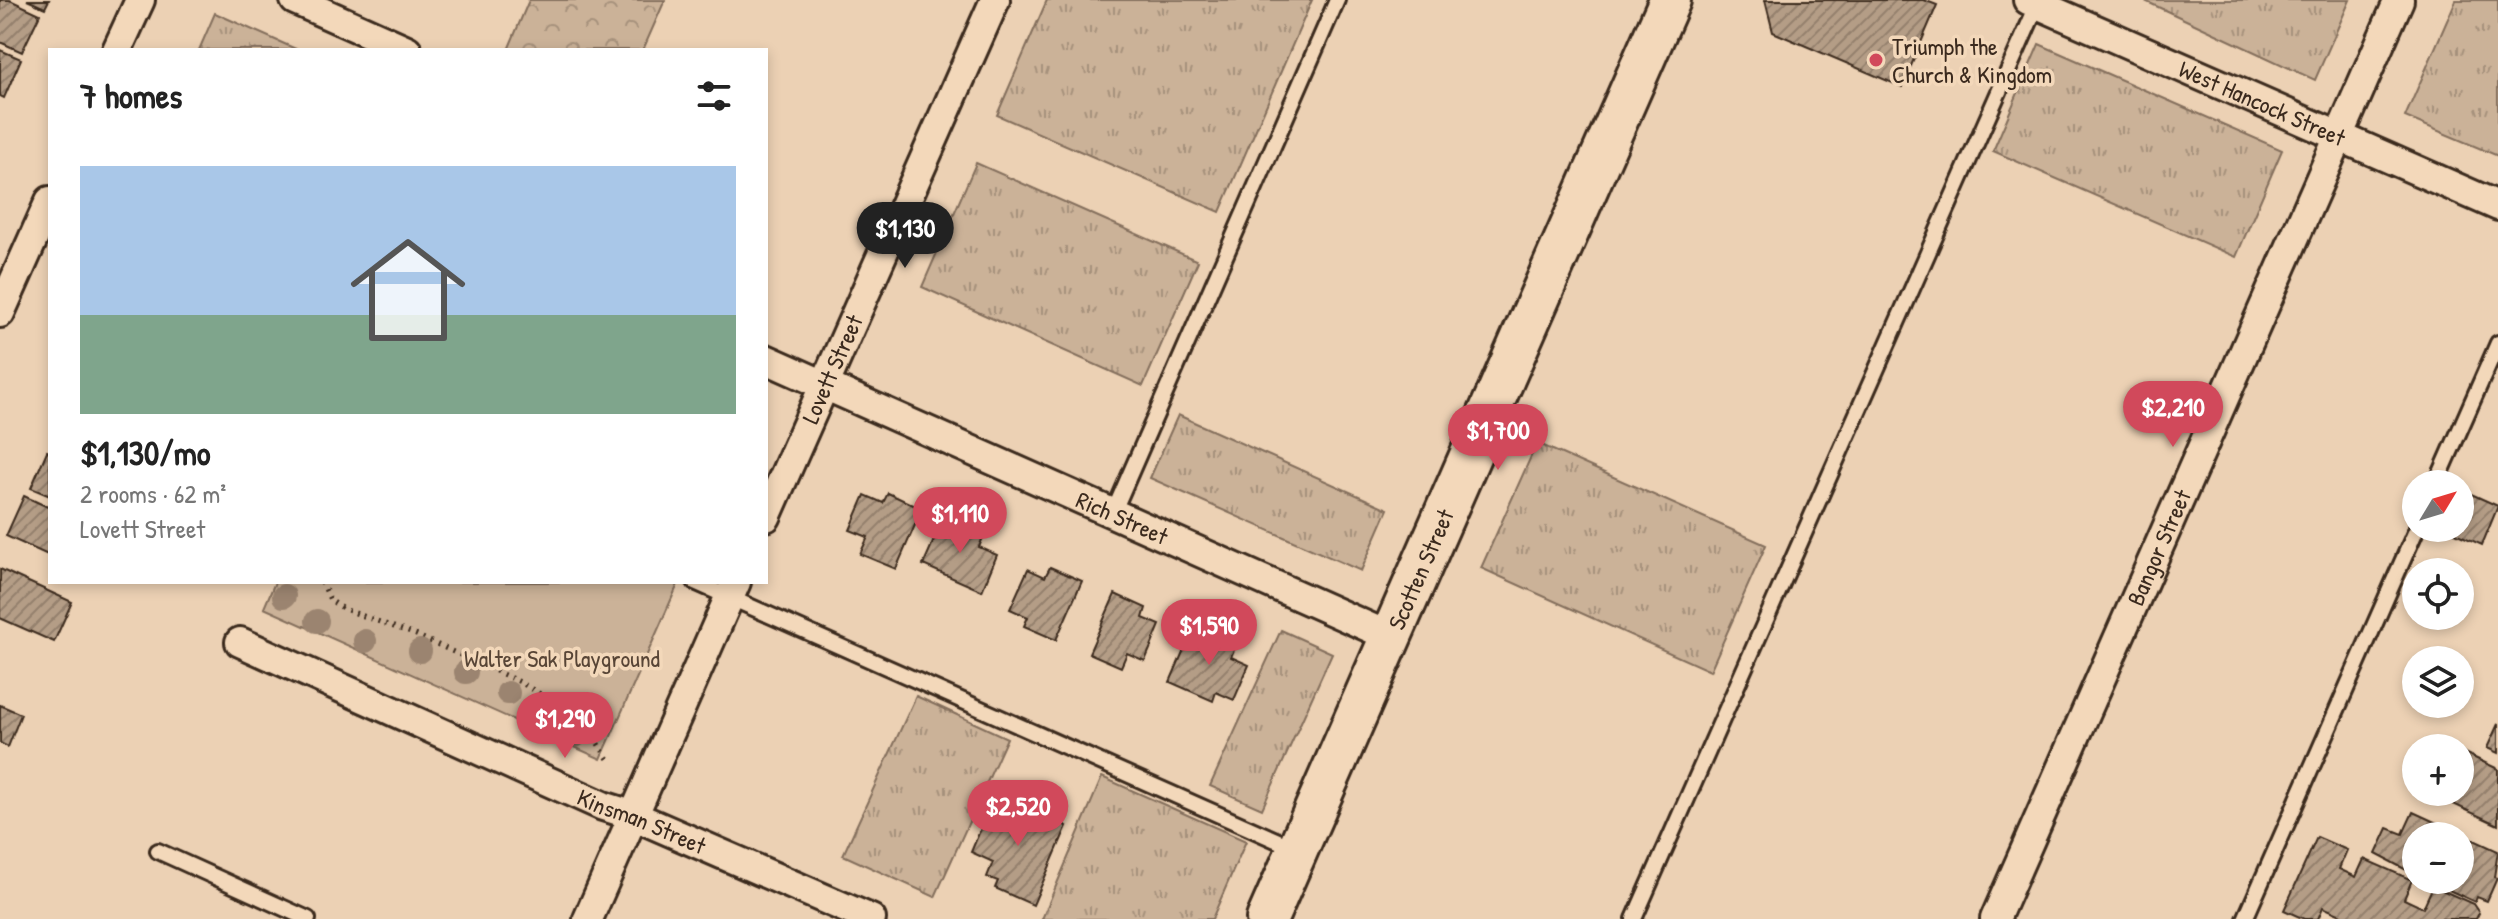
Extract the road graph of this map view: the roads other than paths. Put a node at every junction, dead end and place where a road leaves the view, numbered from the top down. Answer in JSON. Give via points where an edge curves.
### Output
{"nodes":[{"id":1,"x":140,"y":0,"type":"edge"},
{"id":2,"x":295,"y":0,"type":"edge"},
{"id":3,"x":995,"y":0,"type":"edge"},
{"id":4,"x":1337,"y":0,"type":"edge"},
{"id":5,"x":1670,"y":0,"type":"edge"},
{"id":6,"x":2399,"y":0,"type":"edge"},
{"id":7,"x":2035,"y":1,"type":"edge"},
{"id":8,"x":118,"y":48,"type":"edge"},
{"id":9,"x":403,"y":48,"type":"edge"},
{"id":10,"x":2339,"y":136,"type":"junction"},
{"id":11,"x":48,"y":205,"type":"edge"},
{"id":12,"x":2498,"y":206,"type":"edge"},
{"id":13,"x":0,"y":313,"type":"edge"},
{"id":14,"x":2498,"y":343,"type":"edge"},
{"id":15,"x":768,"y":360,"type":"edge"},
{"id":16,"x":826,"y":385,"type":"junction"},
{"id":17,"x":2442,"y":470,"type":"edge"},
{"id":18,"x":768,"y":513,"type":"edge"},
{"id":19,"x":1113,"y":513,"type":"junction"},
{"id":20,"x":2411,"y":542,"type":"edge"},
{"id":21,"x":706,"y":584,"type":"edge"},
{"id":22,"x":733,"y":589,"type":"edge"},
{"id":23,"x":1391,"y":637,"type":"junction"},
{"id":24,"x":240,"y":642,"type":"dead end"},
{"id":25,"x":632,"y":815,"type":"junction"},
{"id":26,"x":1298,"y":849,"type":"junction"},
{"id":27,"x":158,"y":851,"type":"dead end"},
{"id":28,"x":308,"y":919,"type":"edge"},
{"id":29,"x":588,"y":919,"type":"edge"},
{"id":30,"x":871,"y":919,"type":"edge"},
{"id":31,"x":1267,"y":919,"type":"edge"},
{"id":32,"x":1634,"y":919,"type":"edge"},
{"id":33,"x":1995,"y":919,"type":"edge"},
{"id":34,"x":2245,"y":919,"type":"edge"}],
"edges":[{"from":1,"to":8,"type":"street"},
{"from":2,"to":9,"type":"street"},
{"from":3,"to":16,"type":"street","name":"Lovett Street"},
{"from":4,"to":19,"type":"lane"},
{"from":5,"to":23,"type":"street","name":"Scotten Street"},
{"from":6,"to":10,"type":"street","name":"Bangor Street"},
{"from":7,"to":10,"type":"street","name":"West Hancock Street"},
{"from":7,"to":32,"type":"lane"},
{"from":10,"to":12,"type":"street","name":"West Hancock Street"},
{"from":10,"to":33,"type":"street","name":"Bangor Street"},
{"from":11,"to":13,"type":"street"},
{"from":14,"to":17,"type":"lane"},
{"from":15,"to":16,"type":"street","name":"Rich Street"},
{"from":16,"to":18,"type":"street","name":"Lovett Street"},
{"from":16,"to":19,"type":"street","name":"Rich Street"},
{"from":19,"to":23,"type":"street","name":"Rich Street"},
{"from":20,"to":34,"type":"lane"},
{"from":21,"to":22,"type":"lane"},
{"from":22,"to":25,"type":"street"},
{"from":22,"to":26,"type":"lane"},
{"from":23,"to":26,"type":"street","name":"Scotten Street"},
{"from":24,"to":25,"type":"street","name":"Kinsman Street"},
{"from":25,"to":29,"type":"street"},
{"from":25,"to":30,"type":"street","name":"Kinsman Street"},
{"from":26,"to":31,"type":"street","name":"Scotten Street"},
{"from":27,"to":28,"type":"lane"}]}
